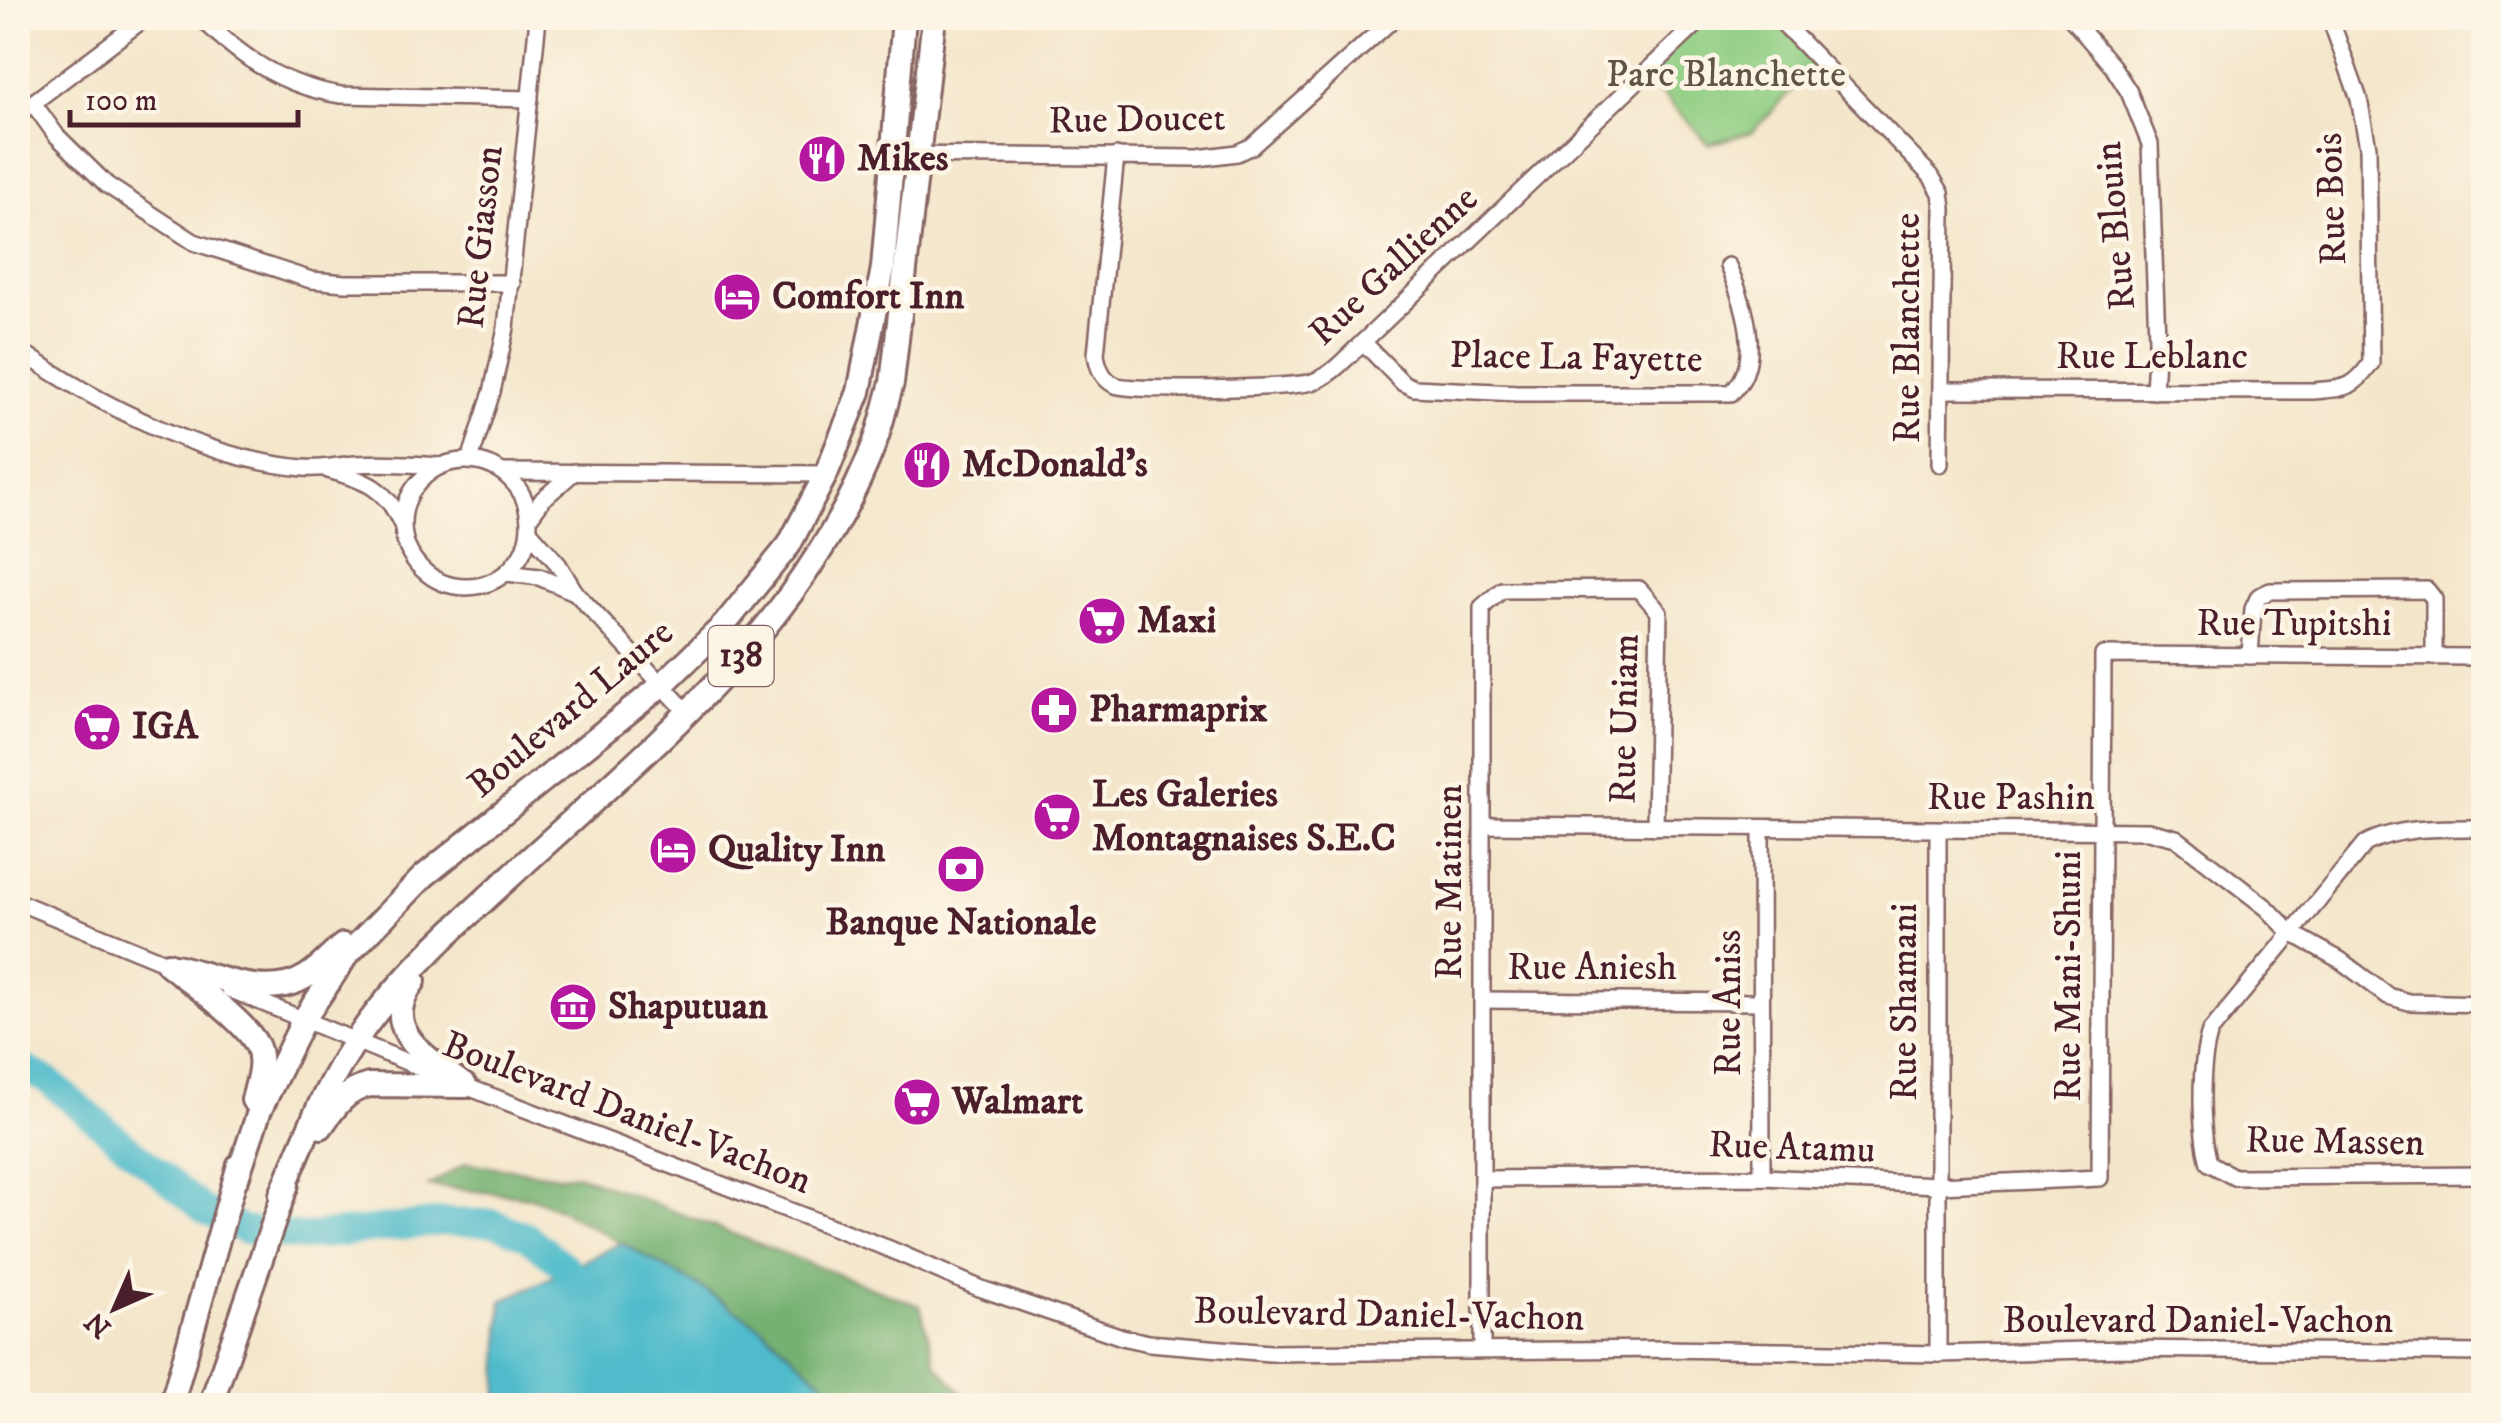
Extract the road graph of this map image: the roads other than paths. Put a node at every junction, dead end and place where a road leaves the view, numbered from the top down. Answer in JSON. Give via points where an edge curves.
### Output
{"nodes":[{"id":1,"x":146,"y":18,"type":"edge"},
{"id":2,"x":202,"y":18,"type":"edge"},
{"id":3,"x":538,"y":18,"type":"edge"},
{"id":4,"x":904,"y":18,"type":"edge"},
{"id":5,"x":934,"y":18,"type":"edge"},
{"id":6,"x":1394,"y":18,"type":"edge"},
{"id":7,"x":1703,"y":18,"type":"edge"},
{"id":8,"x":1778,"y":18,"type":"edge"},
{"id":9,"x":2071,"y":18,"type":"edge"},
{"id":10,"x":2330,"y":18,"type":"edge"},
{"id":11,"x":530,"y":99,"type":"junction"},
{"id":12,"x":32,"y":103,"type":"junction"},
{"id":13,"x":18,"y":114,"type":"edge"},
{"id":14,"x":920,"y":154,"type":"junction"},
{"id":15,"x":892,"y":155,"type":"junction"},
{"id":16,"x":1116,"y":156,"type":"junction"},
{"id":17,"x":1728,"y":266,"type":"dead end"},
{"id":18,"x":512,"y":283,"type":"junction"},
{"id":19,"x":1363,"y":342,"type":"junction"},
{"id":20,"x":18,"y":349,"type":"edge"},
{"id":21,"x":2360,"y":379,"type":"joint"},
{"id":22,"x":1941,"y":390,"type":"junction"},
{"id":23,"x":2154,"y":390,"type":"junction"},
{"id":24,"x":470,"y":460,"type":"junction"},
{"id":25,"x":1940,"y":464,"type":"dead end"},
{"id":26,"x":440,"y":466,"type":"junction"},
{"id":27,"x":325,"y":469,"type":"junction"},
{"id":28,"x":503,"y":472,"type":"junction"},
{"id":29,"x":574,"y":472,"type":"junction"},
{"id":30,"x":826,"y":474,"type":"junction"},
{"id":31,"x":530,"y":524,"type":"junction"},
{"id":32,"x":403,"y":529,"type":"junction"},
{"id":33,"x":507,"y":573,"type":"junction"},
{"id":34,"x":574,"y":592,"type":"junction"},
{"id":35,"x":1659,"y":612,"type":"joint"},
{"id":36,"x":2103,"y":655,"type":"joint"},
{"id":37,"x":2250,"y":656,"type":"junction"},
{"id":38,"x":2434,"y":657,"type":"junction"},
{"id":39,"x":2484,"y":657,"type":"edge"},
{"id":40,"x":662,"y":685,"type":"junction"},
{"id":41,"x":688,"y":713,"type":"junction"},
{"id":42,"x":1482,"y":825,"type":"junction"},
{"id":43,"x":1656,"y":827,"type":"junction"},
{"id":44,"x":1761,"y":828,"type":"junction"},
{"id":45,"x":2484,"y":828,"type":"edge"},
{"id":46,"x":1938,"y":830,"type":"junction"},
{"id":47,"x":2102,"y":832,"type":"junction"},
{"id":48,"x":18,"y":902,"type":"edge"},
{"id":49,"x":382,"y":916,"type":"junction"},
{"id":50,"x":456,"y":926,"type":"junction"},
{"id":51,"x":2290,"y":932,"type":"junction"},
{"id":52,"x":168,"y":964,"type":"junction"},
{"id":53,"x":1482,"y":1000,"type":"junction"},
{"id":54,"x":1762,"y":1002,"type":"junction"},
{"id":55,"x":2484,"y":1004,"type":"edge"},
{"id":56,"x":304,"y":1018,"type":"junction"},
{"id":57,"x":355,"y":1041,"type":"junction"},
{"id":58,"x":464,"y":1086,"type":"junction"},
{"id":59,"x":2484,"y":1176,"type":"edge"},
{"id":60,"x":1762,"y":1177,"type":"junction"},
{"id":61,"x":236,"y":1178,"type":"junction"},
{"id":62,"x":2100,"y":1178,"type":"joint"},
{"id":63,"x":1482,"y":1179,"type":"junction"},
{"id":64,"x":1938,"y":1185,"type":"junction"},
{"id":65,"x":281,"y":1195,"type":"junction"},
{"id":66,"x":1482,"y":1350,"type":"junction"},
{"id":67,"x":2484,"y":1353,"type":"edge"},
{"id":68,"x":1938,"y":1354,"type":"junction"},
{"id":69,"x":170,"y":1406,"type":"edge"},
{"id":70,"x":210,"y":1406,"type":"edge"}],
"edges":[{"from":1,"to":12,"type":"street"},
{"from":2,"to":11,"type":"street","via":[[252,62],[312,91]]},
{"from":3,"to":11,"type":"street","name":"Rue Giasson"},
{"from":4,"to":15,"type":"highway","name":"Boulevard Laure","number":"138"},
{"from":5,"to":14,"type":"highway","name":"Boulevard Laure","number":"138"},
{"from":6,"to":16,"type":"street","name":"Rue Doucet","via":[[1237,154]]},
{"from":7,"to":19,"type":"street","name":"Rue Gallienne"},
{"from":8,"to":22,"type":"street","name":"Rue Blanchette","via":[[1932,176],[1940,193]]},
{"from":9,"to":23,"type":"street","name":"Rue Blouin","via":[[2130,92],[2150,144]]},
{"from":10,"to":21,"type":"street","name":"Rue Bois","via":[[2368,146],[2371,363]]},
{"from":11,"to":18,"type":"street","name":"Rue Giasson"},
{"from":12,"to":13,"type":"street"},
{"from":12,"to":18,"type":"street","via":[[108,185],[194,242],[312,280]]},
{"from":14,"to":15,"type":"street","name":"Rue Doucet"},
{"from":14,"to":16,"type":"street","name":"Rue Doucet"},
{"from":14,"to":41,"type":"highway","name":"Boulevard Laure","number":"138","via":[[892,383],[876,441],[847,503],[774,618]]},
{"from":15,"to":30,"type":"highway","name":"Boulevard Laure","number":"138","via":[[882,268],[859,392]]},
{"from":16,"to":19,"type":"street","name":"Rue Gallienne","via":[[1096,354],[1107,380],[1134,388],[1314,382]]},
{"from":17,"to":19,"type":"street","name":"Place La Fayette","via":[[1742,297],[1749,352],[1741,384],[1730,393],[1414,388]]},
{"from":18,"to":24,"type":"street","name":"Rue Giasson","via":[[492,392]]},
{"from":20,"to":27,"type":"street","via":[[81,390],[170,431],[268,463]]},
{"from":21,"to":23,"type":"street","name":"Rue Leblanc","via":[[2352,387],[2313,391]]},
{"from":22,"to":23,"type":"street","name":"Rue Leblanc"},
{"from":22,"to":25,"type":"street","name":"Rue Blanchette"},
{"from":24,"to":26,"type":"street"},
{"from":24,"to":28,"type":"street"},
{"from":26,"to":27,"type":"street"},
{"from":26,"to":32,"type":"street","via":[[412,492]]},
{"from":27,"to":32,"type":"street","via":[[358,478],[393,502]]},
{"from":28,"to":29,"type":"street"},
{"from":28,"to":31,"type":"street","via":[[525,500]]},
{"from":29,"to":30,"type":"street"},
{"from":29,"to":31,"type":"street","via":[[544,499]]},
{"from":30,"to":40,"type":"highway","name":"Boulevard Laure","number":"138","via":[[789,545],[724,625]]},
{"from":31,"to":33,"type":"street","via":[[526,546]]},
{"from":31,"to":34,"type":"street"},
{"from":32,"to":33,"type":"street","via":[[418,565],[433,578],[471,587]]},
{"from":33,"to":34,"type":"street"},
{"from":34,"to":40,"type":"street"},
{"from":35,"to":42,"type":"street","name":"Rue Matinen","via":[[1639,589],[1502,590],[1482,607]]},
{"from":35,"to":43,"type":"street","name":"Rue Uniam"},
{"from":36,"to":37,"type":"street","name":"Rue Tupitshi"},
{"from":36,"to":47,"type":"street","name":"Rue Mani-Shuni"},
{"from":37,"to":38,"type":"street","name":"Rue Tupitshi"},
{"from":37,"to":38,"type":"street","via":[[2254,609],[2270,591],[2427,590],[2434,598]]},
{"from":38,"to":39,"type":"street","name":"Rue Tupitshi"},
{"from":40,"to":41,"type":"street"},
{"from":40,"to":49,"type":"highway","name":"Boulevard Laure","number":"138"},
{"from":41,"to":50,"type":"highway","name":"Boulevard Laure","number":"138"},
{"from":42,"to":43,"type":"street","name":"Rue Pashin"},
{"from":42,"to":53,"type":"street","name":"Rue Matinen"},
{"from":43,"to":44,"type":"street","name":"Rue Pashin"},
{"from":44,"to":46,"type":"street","name":"Rue Pashin"},
{"from":44,"to":54,"type":"street","name":"Rue Aniss"},
{"from":45,"to":51,"type":"street","via":[[2380,836],[2365,844]]},
{"from":46,"to":47,"type":"street","name":"Rue Pashin"},
{"from":46,"to":64,"type":"street","name":"Rue Shamani"},
{"from":47,"to":51,"type":"street","name":"Rue Pashin","via":[[2176,838]]},
{"from":47,"to":62,"type":"street","name":"Rue Mani-Shuni"},
{"from":48,"to":52,"type":"street","name":"Boulevard Daniel-Vachon"},
{"from":49,"to":52,"type":"highway","via":[[308,976],[281,986],[264,988]]},
{"from":49,"to":56,"type":"highway","name":"Boulevard Laure","number":"138"},
{"from":50,"to":57,"type":"highway","name":"Boulevard Laure","number":"138"},
{"from":50,"to":58,"type":"highway","via":[[409,988],[400,1011],[412,1044]]},
{"from":51,"to":55,"type":"street","name":"Rue Pashin","via":[[2388,996]]},
{"from":51,"to":59,"type":"street","name":"Rue Massen","via":[[2210,1032],[2204,1049],[2209,1163],[2234,1177]]},
{"from":52,"to":56,"type":"street","name":"Boulevard Daniel-Vachon"},
{"from":52,"to":61,"type":"highway","via":[[258,1046],[260,1073]]},
{"from":53,"to":54,"type":"street","name":"Rue Aniesh"},
{"from":53,"to":63,"type":"street","name":"Rue Matinen"},
{"from":54,"to":60,"type":"street","name":"Rue Aniss"},
{"from":56,"to":57,"type":"street","name":"Boulevard Daniel-Vachon"},
{"from":56,"to":61,"type":"highway","name":"Boulevard Laure","number":"138"},
{"from":57,"to":58,"type":"street","name":"Boulevard Daniel-Vachon"},
{"from":57,"to":65,"type":"highway","name":"Boulevard Laure","number":"138"},
{"from":58,"to":65,"type":"highway","via":[[355,1088],[337,1104]]},
{"from":58,"to":66,"type":"street","name":"Boulevard Daniel-Vachon","via":[[979,1288],[1122,1336],[1270,1353]]},
{"from":60,"to":63,"type":"street","name":"Rue Atamu"},
{"from":60,"to":64,"type":"street","name":"Rue Atamu"},
{"from":61,"to":69,"type":"highway","number":"138"},
{"from":62,"to":64,"type":"street","name":"Rue Atamu"},
{"from":63,"to":66,"type":"street","name":"Rue Matinen"},
{"from":64,"to":68,"type":"street","name":"Rue Shamani"},
{"from":65,"to":70,"type":"highway","number":"138"},
{"from":66,"to":68,"type":"street","name":"Boulevard Daniel-Vachon"},
{"from":67,"to":68,"type":"street","name":"Boulevard Daniel-Vachon"}]}
